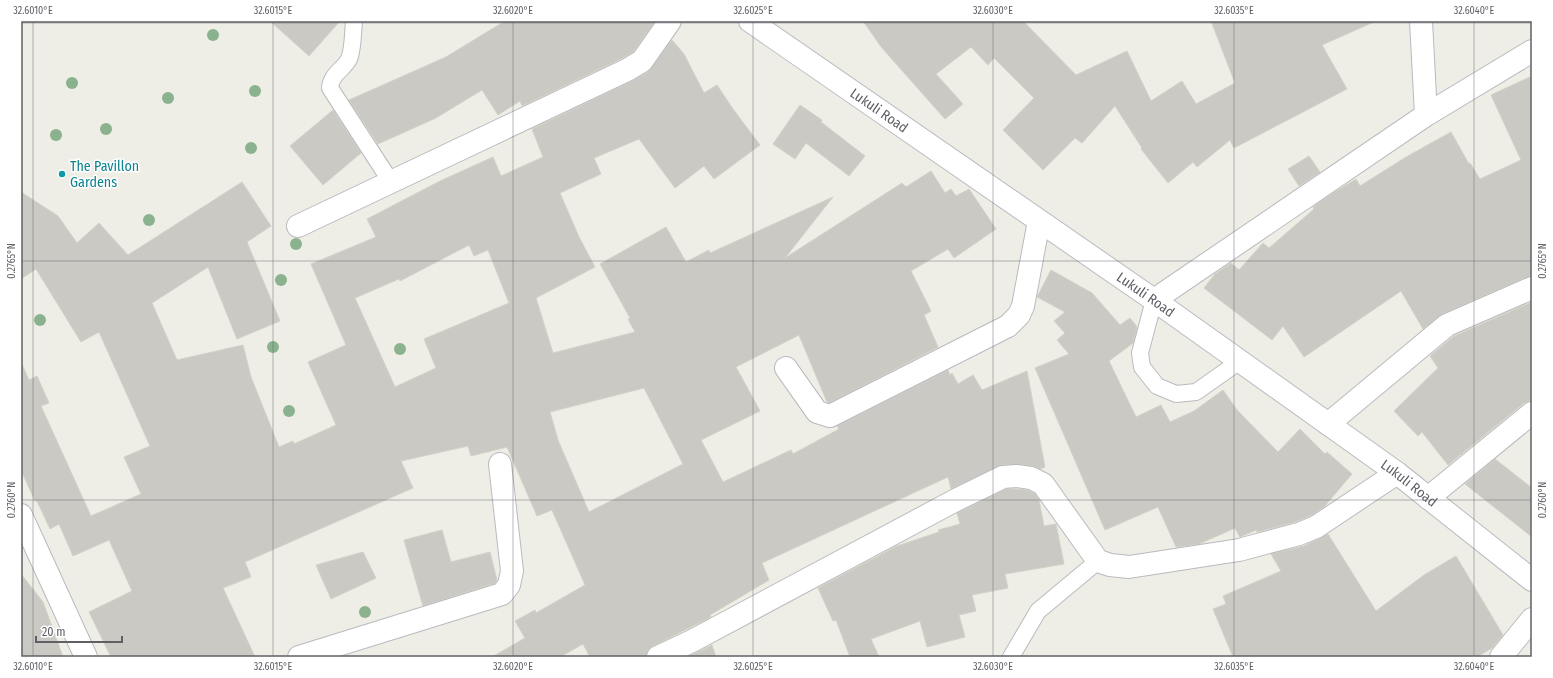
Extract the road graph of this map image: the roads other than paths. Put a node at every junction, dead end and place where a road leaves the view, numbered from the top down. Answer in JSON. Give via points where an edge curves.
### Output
{"nodes":[{"id":1,"x":354,"y":21,"type":"edge"},
{"id":2,"x":670,"y":21,"type":"edge"},
{"id":3,"x":750,"y":21,"type":"edge"},
{"id":4,"x":1421,"y":21,"type":"edge"},
{"id":5,"x":1532,"y":51,"type":"edge"},
{"id":6,"x":1426,"y":115,"type":"junction"},
{"id":7,"x":391,"y":182,"type":"junction"},
{"id":8,"x":1039,"y":221,"type":"junction"},
{"id":9,"x":298,"y":226,"type":"dead end"},
{"id":10,"x":1532,"y":288,"type":"edge"},
{"id":11,"x":1154,"y":300,"type":"junction"},
{"id":12,"x":1240,"y":361,"type":"junction"},
{"id":13,"x":786,"y":368,"type":"dead end"},
{"id":14,"x":1532,"y":413,"type":"edge"},
{"id":15,"x":1328,"y":424,"type":"junction"},
{"id":16,"x":500,"y":464,"type":"dead end"},
{"id":17,"x":1397,"y":473,"type":"junction"},
{"id":18,"x":1428,"y":498,"type":"junction"},
{"id":19,"x":21,"y":515,"type":"edge"},
{"id":20,"x":29,"y":553,"type":"edge"},
{"id":21,"x":1098,"y":561,"type":"junction"},
{"id":22,"x":1532,"y":580,"type":"edge"},
{"id":23,"x":1532,"y":620,"type":"edge"},
{"id":24,"x":86,"y":657,"type":"edge"},
{"id":25,"x":299,"y":657,"type":"edge"},
{"id":26,"x":658,"y":657,"type":"edge"},
{"id":27,"x":1011,"y":657,"type":"edge"},
{"id":28,"x":1500,"y":657,"type":"edge"}],
"edges":[{"from":1,"to":7,"type":"lane","via":[[349,59],[330,81],[330,88]]},
{"from":2,"to":7,"type":"street","via":[[642,61],[627,70]]},
{"from":3,"to":8,"type":"street","name":"Lukuli Road"},
{"from":4,"to":6,"type":"street"},
{"from":5,"to":6,"type":"street"},
{"from":6,"to":11,"type":"street"},
{"from":7,"to":9,"type":"street"},
{"from":8,"to":11,"type":"street","name":"Lukuli Road"},
{"from":8,"to":13,"type":"street","via":[[1023,306],[1019,315],[1008,326],[830,416],[817,412]]},
{"from":10,"to":15,"type":"street","via":[[1447,325]]},
{"from":11,"to":12,"type":"street","name":"Lukuli Road"},
{"from":11,"to":12,"type":"lane","via":[[1140,353],[1142,367],[1157,386],[1176,394],[1196,392]]},
{"from":12,"to":15,"type":"street","name":"Lukuli Road"},
{"from":14,"to":18,"type":"street"},
{"from":15,"to":17,"type":"street","name":"Lukuli Road"},
{"from":16,"to":25,"type":"street","via":[[512,571],[509,585],[502,594]]},
{"from":17,"to":18,"type":"street","name":"Lukuli Road"},
{"from":17,"to":21,"type":"street","via":[[1316,527],[1299,534],[1240,550],[1129,567]]},
{"from":18,"to":22,"type":"street","name":"Lukuli Road"},
{"from":19,"to":20,"type":"street"},
{"from":20,"to":24,"type":"street"},
{"from":21,"to":26,"type":"street","via":[[1043,484],[1031,478],[1003,477]]},
{"from":21,"to":27,"type":"lane","via":[[1038,611]]},
{"from":23,"to":28,"type":"street"}]}
